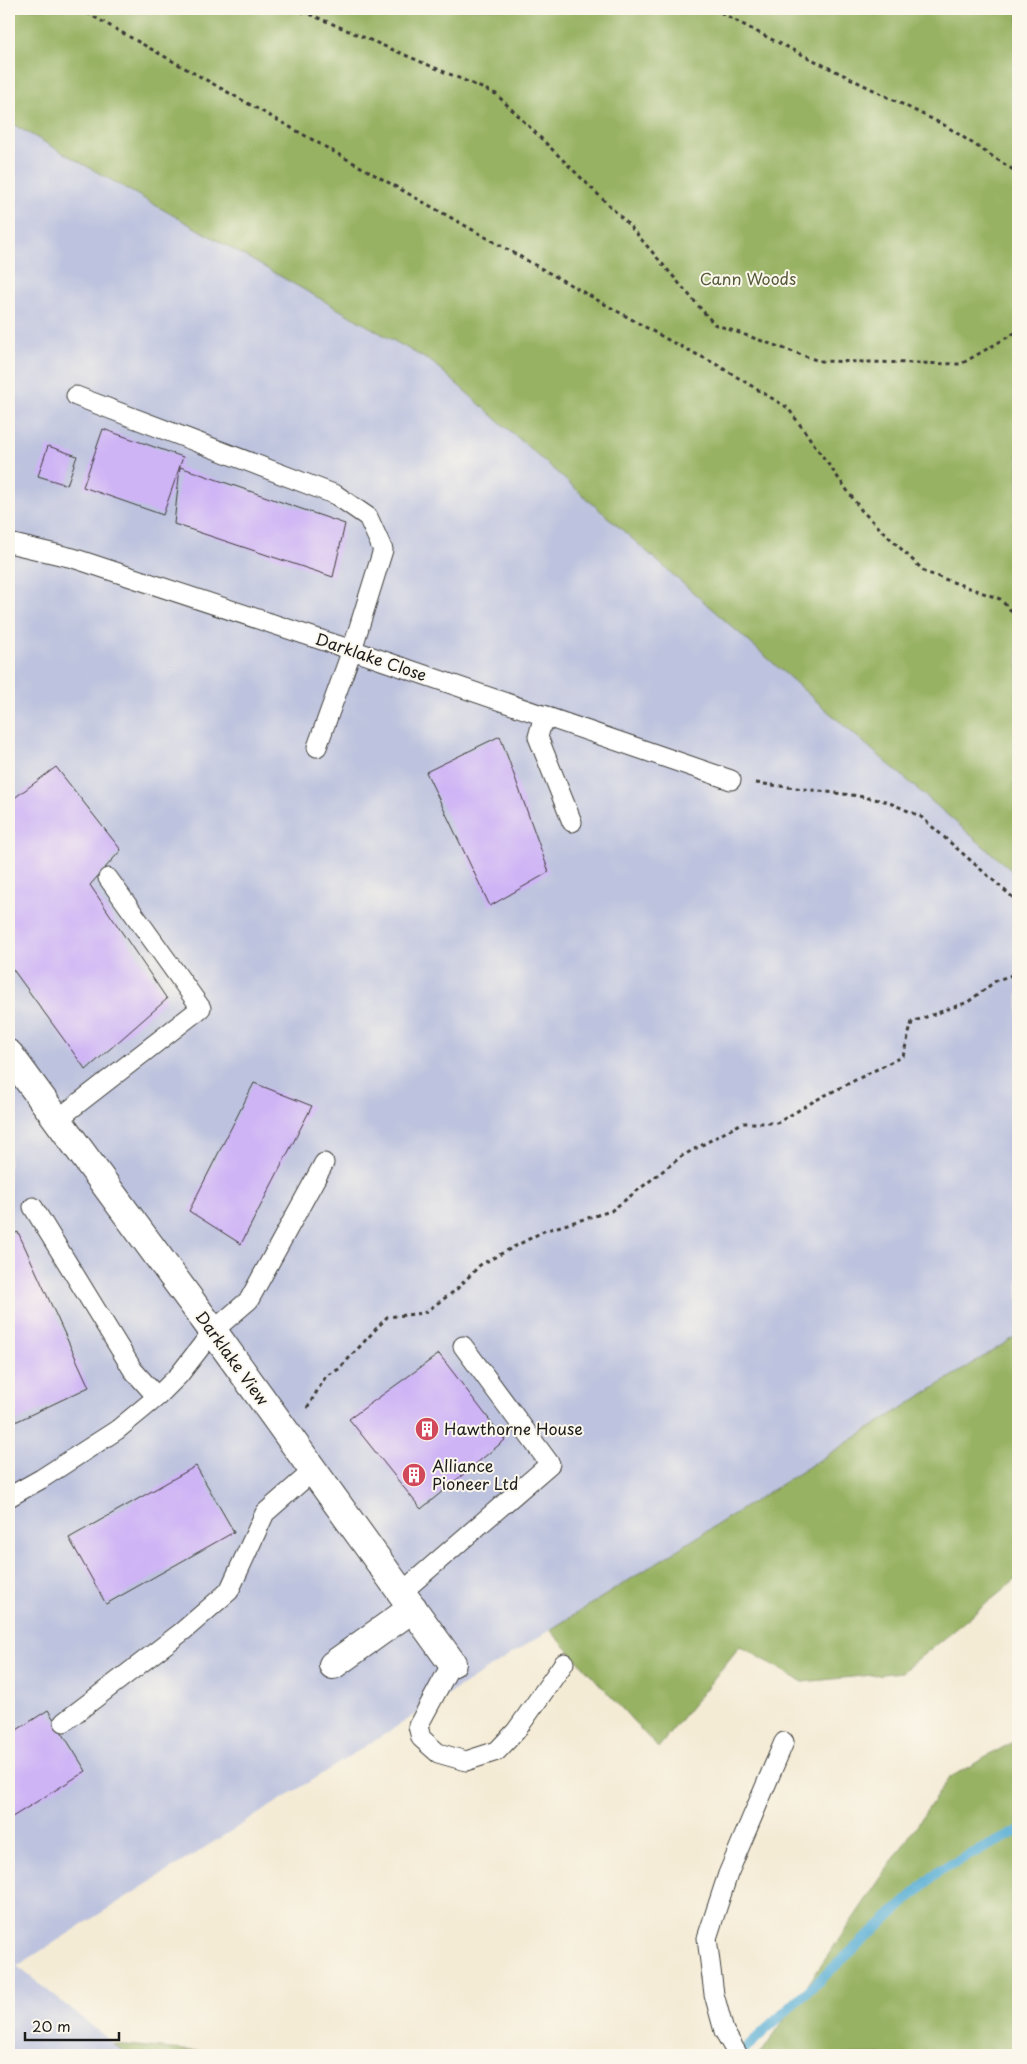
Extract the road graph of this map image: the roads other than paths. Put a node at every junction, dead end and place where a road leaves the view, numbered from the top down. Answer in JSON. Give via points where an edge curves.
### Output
{"nodes":[{"id":1,"x":76,"y":396,"type":"dead end"},
{"id":2,"x":9,"y":543,"type":"edge"},
{"id":3,"x":352,"y":650,"type":"junction"},
{"id":4,"x":544,"y":715,"type":"junction"},
{"id":5,"x":316,"y":747,"type":"dead end"},
{"id":6,"x":731,"y":780,"type":"road end"},
{"id":7,"x":572,"y":822,"type":"dead end"},
{"id":8,"x":108,"y":878,"type":"dead end"},
{"id":9,"x":9,"y":1054,"type":"edge"},
{"id":10,"x":58,"y":1119,"type":"junction"},
{"id":11,"x":324,"y":1163,"type":"dead end"},
{"id":12,"x":33,"y":1207,"type":"dead end"},
{"id":13,"x":213,"y":1331,"type":"junction"},
{"id":14,"x":463,"y":1346,"type":"dead end"},
{"id":15,"x":157,"y":1397,"type":"junction"},
{"id":16,"x":307,"y":1461,"type":"junction"},
{"id":17,"x":9,"y":1496,"type":"edge"},
{"id":18,"x":408,"y":1600,"type":"junction"},
{"id":19,"x":452,"y":1663,"type":"joint"},
{"id":20,"x":564,"y":1663,"type":"dead end"},
{"id":21,"x":333,"y":1665,"type":"dead end"},
{"id":22,"x":64,"y":1722,"type":"dead end"},
{"id":23,"x":784,"y":1742,"type":"dead end"},
{"id":24,"x":738,"y":2055,"type":"edge"}],
"edges":[{"from":1,"to":3,"type":"lane","via":[[336,496],[368,517],[383,550]]},
{"from":2,"to":3,"type":"lane","name":"Darklake Close","via":[[73,558]]},
{"from":3,"to":4,"type":"lane","name":"Darklake Close"},
{"from":3,"to":5,"type":"lane"},
{"from":4,"to":6,"type":"lane","name":"Darklake Close"},
{"from":4,"to":7,"type":"lane","via":[[538,737]]},
{"from":8,"to":10,"type":"lane","via":[[201,1008]]},
{"from":9,"to":10,"type":"street","name":"Darklake View"},
{"from":10,"to":13,"type":"street","name":"Darklake View"},
{"from":11,"to":13,"type":"lane","via":[[249,1300]]},
{"from":12,"to":15,"type":"lane","via":[[133,1370]]},
{"from":13,"to":15,"type":"lane"},
{"from":13,"to":16,"type":"street","name":"Darklake View"},
{"from":14,"to":18,"type":"lane","via":[[550,1464]]},
{"from":15,"to":17,"type":"lane","via":[[117,1430]]},
{"from":16,"to":18,"type":"street","name":"Darklake View"},
{"from":16,"to":22,"type":"lane","via":[[265,1513],[229,1591],[183,1631]]},
{"from":18,"to":19,"type":"street","name":"Darklake View"},
{"from":18,"to":21,"type":"street"},
{"from":19,"to":20,"type":"lane","via":[[418,1726],[421,1738],[438,1753],[466,1760],[497,1752],[516,1731]]},
{"from":23,"to":24,"type":"lane","via":[[728,1874],[707,1938],[719,2013],[724,2031]]}]}
